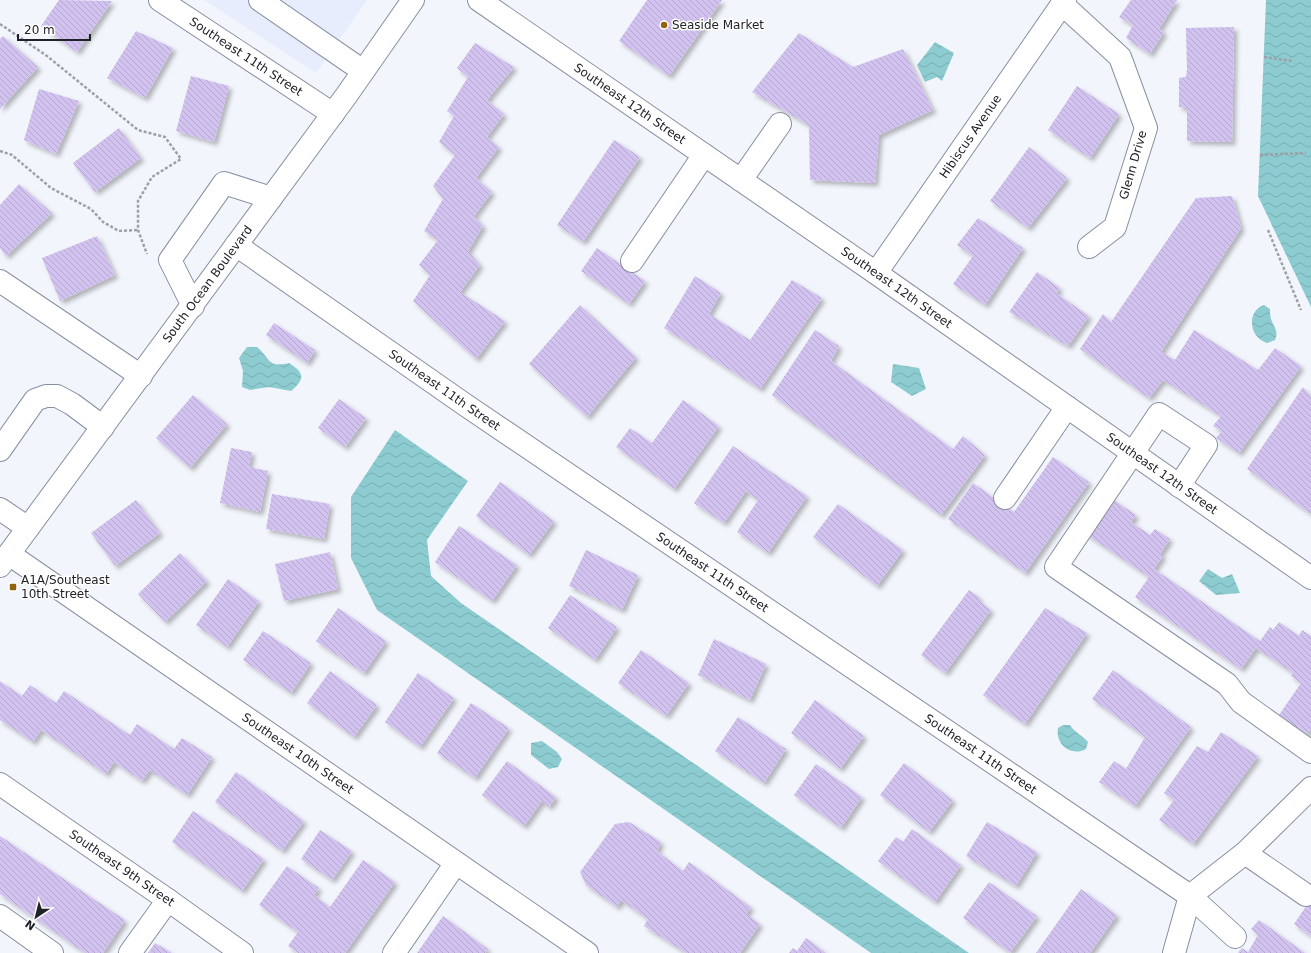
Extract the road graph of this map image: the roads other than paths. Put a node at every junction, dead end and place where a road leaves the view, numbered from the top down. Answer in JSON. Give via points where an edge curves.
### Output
{"nodes":[{"id":1,"x":160,"y":0,"type":"edge"},
{"id":2,"x":260,"y":0,"type":"edge"},
{"id":3,"x":413,"y":0,"type":"edge"},
{"id":4,"x":479,"y":0,"type":"edge"},
{"id":5,"x":1064,"y":2,"type":"edge"},
{"id":6,"x":363,"y":71,"type":"junction"},
{"id":7,"x":332,"y":114,"type":"junction"},
{"id":8,"x":780,"y":124,"type":"dead end"},
{"id":9,"x":704,"y":154,"type":"junction"},
{"id":10,"x":741,"y":180,"type":"junction"},
{"id":11,"x":271,"y":198,"type":"junction"},
{"id":12,"x":236,"y":245,"type":"junction"},
{"id":13,"x":1090,"y":247,"type":"dead end"},
{"id":14,"x":632,"y":261,"type":"dead end"},
{"id":15,"x":876,"y":273,"type":"junction"},
{"id":16,"x":0,"y":281,"type":"edge"},
{"id":17,"x":192,"y":306,"type":"junction"},
{"id":18,"x":141,"y":376,"type":"junction"},
{"id":19,"x":1067,"y":407,"type":"junction"},
{"id":20,"x":103,"y":427,"type":"junction"},
{"id":21,"x":0,"y":450,"type":"edge"},
{"id":22,"x":1133,"y":453,"type":"junction"},
{"id":23,"x":1179,"y":486,"type":"junction"},
{"id":24,"x":1004,"y":498,"type":"dead end"},
{"id":25,"x":0,"y":509,"type":"edge"},
{"id":26,"x":28,"y":528,"type":"junction"},
{"id":27,"x":5,"y":560,"type":"edge"},
{"id":28,"x":1311,"y":578,"type":"edge"},
{"id":29,"x":1311,"y":752,"type":"edge"},
{"id":30,"x":0,"y":784,"type":"edge"},
{"id":31,"x":1311,"y":788,"type":"edge"},
{"id":32,"x":1245,"y":853,"type":"junction"},
{"id":33,"x":456,"y":863,"type":"junction"},
{"id":34,"x":1306,"y":895,"type":"dead end"},
{"id":35,"x":1190,"y":896,"type":"junction"},
{"id":36,"x":168,"y":900,"type":"junction"},
{"id":37,"x":0,"y":916,"type":"edge"},
{"id":38,"x":1235,"y":937,"type":"dead end"},
{"id":39,"x":52,"y":953,"type":"edge"},
{"id":40,"x":130,"y":953,"type":"edge"},
{"id":41,"x":242,"y":953,"type":"edge"},
{"id":42,"x":394,"y":953,"type":"edge"},
{"id":43,"x":588,"y":953,"type":"edge"},
{"id":44,"x":1174,"y":953,"type":"edge"}],
"edges":[{"from":1,"to":7,"type":"street","name":"Southeast 11th Street"},
{"from":2,"to":6,"type":"street"},
{"from":3,"to":6,"type":"street","name":"South Ocean Boulevard"},
{"from":4,"to":9,"type":"street","name":"Southeast 12th Street"},
{"from":5,"to":13,"type":"street","name":"Glenn Drive","via":[[1120,57],[1146,128],[1115,226]]},
{"from":5,"to":15,"type":"street","name":"Hibiscus Avenue"},
{"from":6,"to":7,"type":"street","name":"South Ocean Boulevard"},
{"from":7,"to":11,"type":"street","name":"South Ocean Boulevard"},
{"from":8,"to":10,"type":"street"},
{"from":9,"to":10,"type":"street","name":"Southeast 12th Street"},
{"from":9,"to":14,"type":"street"},
{"from":10,"to":15,"type":"street","name":"Southeast 12th Street"},
{"from":11,"to":12,"type":"street","name":"South Ocean Boulevard"},
{"from":11,"to":17,"type":"street","via":[[224,183],[170,260]]},
{"from":12,"to":17,"type":"street","name":"South Ocean Boulevard"},
{"from":12,"to":35,"type":"street","name":"Southeast 11th Street","via":[[464,404]]},
{"from":15,"to":19,"type":"street","name":"Southeast 12th Street"},
{"from":16,"to":18,"type":"street"},
{"from":17,"to":18,"type":"street","name":"South Ocean Boulevard"},
{"from":18,"to":20,"type":"street","name":"South Ocean Boulevard"},
{"from":19,"to":22,"type":"street","name":"Southeast 12th Street"},
{"from":19,"to":24,"type":"street"},
{"from":20,"to":21,"type":"street","via":[[72,404],[57,396],[46,396],[35,400]]},
{"from":20,"to":26,"type":"street","name":"South Ocean Boulevard"},
{"from":22,"to":23,"type":"street","name":"Southeast 12th Street"},
{"from":22,"to":23,"type":"street","via":[[1159,414],[1206,445]]},
{"from":22,"to":29,"type":"street","via":[[1056,567],[1227,684],[1242,702]]},
{"from":23,"to":28,"type":"street","name":"Southeast 12th Street"},
{"from":25,"to":26,"type":"street"},
{"from":26,"to":27,"type":"street","name":"South Ocean Boulevard"},
{"from":27,"to":33,"type":"street","name":"Southeast 10th Street"},
{"from":30,"to":36,"type":"street","name":"Southeast 9th Street"},
{"from":31,"to":32,"type":"street"},
{"from":32,"to":34,"type":"street"},
{"from":32,"to":35,"type":"street"},
{"from":33,"to":42,"type":"street"},
{"from":33,"to":43,"type":"street","name":"Southeast 10th Street"},
{"from":35,"to":38,"type":"street","name":"Southeast 11th Street"},
{"from":35,"to":44,"type":"street"},
{"from":36,"to":40,"type":"street"},
{"from":36,"to":41,"type":"street","name":"Southeast 9th Street"},
{"from":37,"to":39,"type":"street"}]}
